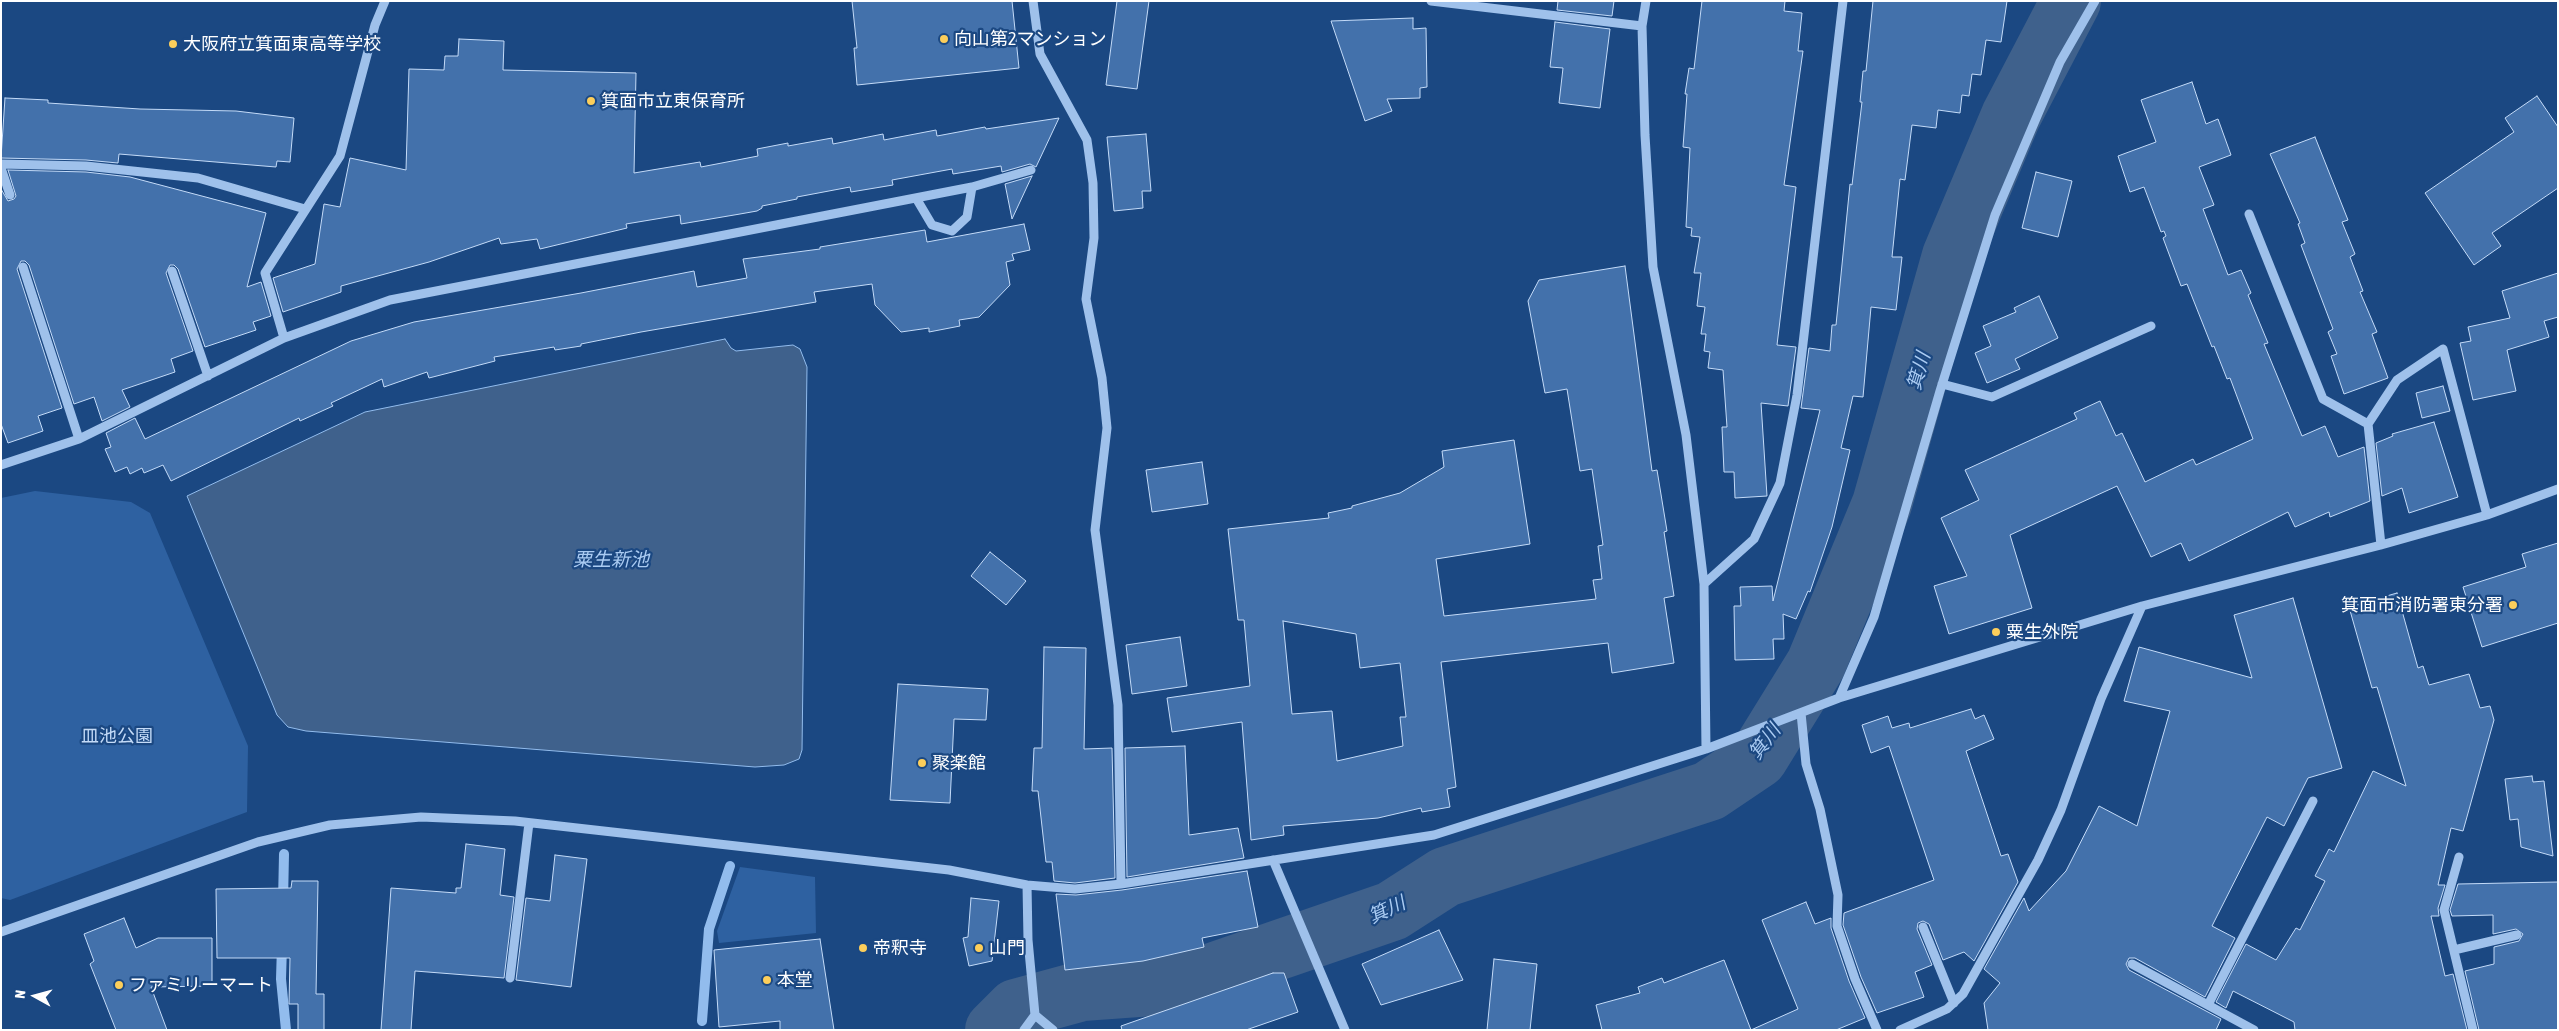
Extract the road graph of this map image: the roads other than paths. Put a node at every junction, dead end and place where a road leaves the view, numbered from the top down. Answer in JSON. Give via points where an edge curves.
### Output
{"nodes":[{"id":1,"x":385,"y":1,"type":"edge"},
{"id":2,"x":1033,"y":1,"type":"edge"},
{"id":3,"x":1431,"y":1,"type":"edge"},
{"id":4,"x":1646,"y":1,"type":"edge"},
{"id":5,"x":1843,"y":1,"type":"edge"},
{"id":6,"x":2095,"y":1,"type":"edge"},
{"id":7,"x":1642,"y":26,"type":"junction"},
{"id":8,"x":1,"y":164,"type":"edge"},
{"id":9,"x":1,"y":168,"type":"edge"},
{"id":10,"x":1032,"y":170,"type":"dead end"},
{"id":11,"x":972,"y":187,"type":"junction"},
{"id":12,"x":10,"y":195,"type":"dead end"},
{"id":13,"x":916,"y":198,"type":"junction"},
{"id":14,"x":305,"y":209,"type":"junction"},
{"id":15,"x":2248,"y":214,"type":"dead end"},
{"id":16,"x":22,"y":266,"type":"dead end"},
{"id":17,"x":172,"y":270,"type":"dead end"},
{"id":18,"x":2151,"y":326,"type":"dead end"},
{"id":19,"x":284,"y":338,"type":"junction"},
{"id":20,"x":208,"y":376,"type":"junction"},
{"id":21,"x":1942,"y":384,"type":"junction"},
{"id":22,"x":2368,"y":424,"type":"junction"},
{"id":23,"x":79,"y":439,"type":"junction"},
{"id":24,"x":1,"y":465,"type":"edge"},
{"id":25,"x":2558,"y":489,"type":"edge"},
{"id":26,"x":2487,"y":515,"type":"junction"},
{"id":27,"x":2381,"y":545,"type":"junction"},
{"id":28,"x":1704,"y":584,"type":"junction"},
{"id":29,"x":2142,"y":606,"type":"junction"},
{"id":30,"x":1839,"y":698,"type":"junction"},
{"id":31,"x":1797,"y":714,"type":"junction"},
{"id":32,"x":1706,"y":748,"type":"junction"},
{"id":33,"x":2314,"y":801,"type":"dead end"},
{"id":34,"x":529,"y":823,"type":"junction"},
{"id":35,"x":2459,"y":858,"type":"dead end"},
{"id":36,"x":1273,"y":860,"type":"junction"},
{"id":37,"x":1121,"y":884,"type":"junction"},
{"id":38,"x":1027,"y":885,"type":"junction"},
{"id":39,"x":1923,"y":927,"type":"dead end"},
{"id":40,"x":1,"y":932,"type":"edge"},
{"id":41,"x":2517,"y":935,"type":"dead end"},
{"id":42,"x":2454,"y":950,"type":"junction"},
{"id":43,"x":2132,"y":964,"type":"dead end"},
{"id":44,"x":510,"y":978,"type":"dead end"},
{"id":45,"x":1954,"y":1003,"type":"junction"},
{"id":46,"x":2208,"y":1005,"type":"junction"},
{"id":47,"x":1034,"y":1013,"type":"junction"},
{"id":48,"x":1024,"y":1030,"type":"edge"},
{"id":49,"x":1053,"y":1030,"type":"edge"},
{"id":50,"x":1345,"y":1030,"type":"edge"},
{"id":51,"x":1877,"y":1030,"type":"edge"},
{"id":52,"x":1900,"y":1030,"type":"edge"},
{"id":53,"x":2254,"y":1030,"type":"edge"},
{"id":54,"x":2473,"y":1030,"type":"edge"}],
"edges":[{"from":1,"to":14,"type":"street","via":[[375,25],[340,156]]},
{"from":2,"to":37,"type":"street","via":[[1040,54],[1087,140],[1093,183],[1094,238],[1086,299],[1102,378],[1107,428],[1095,530],[1118,705]]},
{"from":3,"to":7,"type":"street"},
{"from":4,"to":7,"type":"street"},
{"from":5,"to":28,"type":"street","via":[[1797,396],[1780,483],[1754,539]]},
{"from":6,"to":21,"type":"street","via":[[2060,62],[1995,214]]},
{"from":7,"to":28,"type":"street","via":[[1653,267],[1686,435]]},
{"from":8,"to":14,"type":"street","via":[[86,166],[198,178]]},
{"from":9,"to":12,"type":"street"},
{"from":10,"to":11,"type":"street"},
{"from":11,"to":13,"type":"street"},
{"from":11,"to":13,"type":"street","via":[[967,216],[952,231],[932,225]]},
{"from":13,"to":19,"type":"street","via":[[390,300]]},
{"from":14,"to":19,"type":"street","via":[[265,273]]},
{"from":15,"to":22,"type":"street","via":[[2323,399]]},
{"from":16,"to":23,"type":"street"},
{"from":17,"to":20,"type":"street"},
{"from":18,"to":21,"type":"street","via":[[1992,397]]},
{"from":19,"to":20,"type":"street"},
{"from":20,"to":23,"type":"street"},
{"from":21,"to":30,"type":"street","via":[[1874,617]]},
{"from":22,"to":26,"type":"street","via":[[2397,380],[2443,349]]},
{"from":22,"to":27,"type":"street"},
{"from":23,"to":24,"type":"street"},
{"from":25,"to":26,"type":"street"},
{"from":26,"to":27,"type":"street"},
{"from":27,"to":29,"type":"street"},
{"from":28,"to":32,"type":"street"},
{"from":29,"to":30,"type":"street"},
{"from":29,"to":45,"type":"street","via":[[2101,699],[2061,810],[2038,860],[1963,994]]},
{"from":30,"to":31,"type":"street"},
{"from":31,"to":32,"type":"street"},
{"from":31,"to":51,"type":"street","via":[[1838,895],[1837,926]]},
{"from":32,"to":36,"type":"street","via":[[1434,835]]},
{"from":33,"to":46,"type":"street"},
{"from":34,"to":38,"type":"street","via":[[949,870]]},
{"from":34,"to":40,"type":"street","via":[[421,817],[330,825],[258,842]]},
{"from":34,"to":44,"type":"street"},
{"from":35,"to":42,"type":"street","via":[[2444,910]]},
{"from":36,"to":37,"type":"street"},
{"from":36,"to":50,"type":"street"},
{"from":37,"to":38,"type":"street","via":[[1075,889]]},
{"from":38,"to":47,"type":"street"},
{"from":39,"to":45,"type":"street"},
{"from":41,"to":42,"type":"street"},
{"from":42,"to":54,"type":"street"},
{"from":43,"to":46,"type":"street"},
{"from":45,"to":52,"type":"street"},
{"from":46,"to":53,"type":"street"},
{"from":47,"to":48,"type":"street"},
{"from":47,"to":49,"type":"street"}]}
